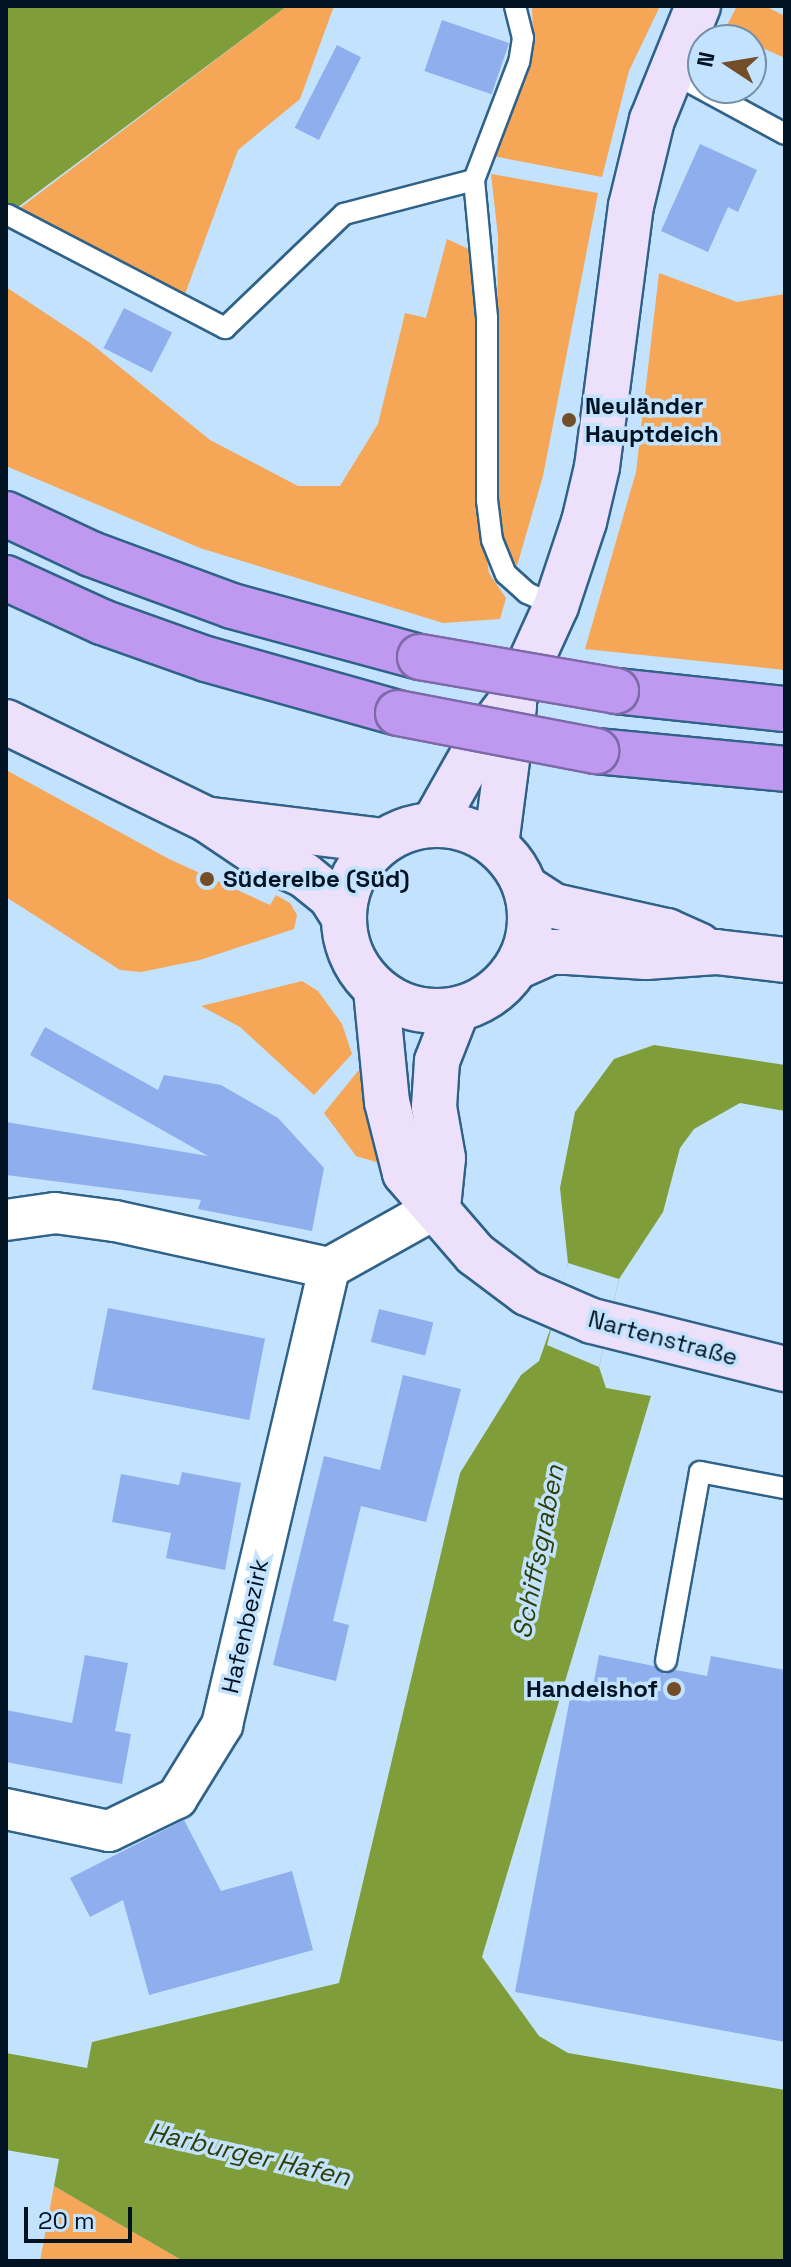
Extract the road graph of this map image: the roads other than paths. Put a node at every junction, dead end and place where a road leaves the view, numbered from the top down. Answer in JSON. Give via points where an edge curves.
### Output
{"nodes":[{"id":1,"x":515,"y":6,"type":"edge"},
{"id":2,"x":698,"y":6,"type":"edge"},
{"id":3,"x":669,"y":71,"type":"junction"},
{"id":4,"x":785,"y":134,"type":"edge"},
{"id":5,"x":474,"y":180,"type":"junction"},
{"id":6,"x":8,"y":215,"type":"edge"},
{"id":7,"x":6,"y":514,"type":"edge"},
{"id":8,"x":6,"y":578,"type":"edge"},
{"id":9,"x":556,"y":606,"type":"junction"},
{"id":10,"x":515,"y":696,"type":"junction"},
{"id":11,"x":785,"y":709,"type":"edge"},
{"id":12,"x":6,"y":722,"type":"edge"},
{"id":13,"x":785,"y":769,"type":"edge"},
{"id":14,"x":206,"y":819,"type":"junction"},
{"id":15,"x":433,"y":825,"type":"junction"},
{"id":16,"x":384,"y":841,"type":"junction"},
{"id":17,"x":496,"y":845,"type":"junction"},
{"id":18,"x":526,"y":888,"type":"junction"},
{"id":19,"x":343,"y":916,"type":"junction"},
{"id":20,"x":716,"y":952,"type":"junction"},
{"id":21,"x":785,"y":960,"type":"edge"},
{"id":22,"x":517,"y":967,"type":"junction"},
{"id":23,"x":376,"y":990,"type":"junction"},
{"id":24,"x":457,"y":1010,"type":"junction"},
{"id":25,"x":438,"y":1207,"type":"junction"},
{"id":26,"x":6,"y":1220,"type":"edge"},
{"id":27,"x":329,"y":1268,"type":"junction"},
{"id":28,"x":785,"y":1369,"type":"edge"},
{"id":29,"x":785,"y":1488,"type":"edge"},
{"id":30,"x":666,"y":1661,"type":"dead end"},
{"id":31,"x":6,"y":1809,"type":"edge"}],
"edges":[{"from":1,"to":5,"type":"lane","via":[[523,38],[519,62]]},
{"from":2,"to":3,"type":"street"},
{"from":3,"to":4,"type":"lane"},
{"from":3,"to":9,"type":"street","via":[[631,206],[597,467]]},
{"from":5,"to":6,"type":"lane","via":[[344,214],[225,328]]},
{"from":5,"to":9,"type":"lane","via":[[487,317],[485,454],[492,540],[498,562],[516,585]]},
{"from":7,"to":11,"type":"highway","bridge":true,"via":[[91,554],[232,606],[420,657],[616,691]]},
{"from":8,"to":13,"type":"highway","bridge":true,"via":[[102,622],[206,659],[398,713],[596,751]]},
{"from":9,"to":10,"type":"street"},
{"from":10,"to":15,"type":"street","via":[[480,742]]},
{"from":10,"to":17,"type":"street"},
{"from":12,"to":14,"type":"street"},
{"from":14,"to":16,"type":"street"},
{"from":14,"to":19,"type":"street","via":[[318,884]]},
{"from":15,"to":16,"type":"street"},
{"from":15,"to":17,"type":"street","via":[[466,829]]},
{"from":16,"to":19,"type":"street","via":[[357,871]]},
{"from":17,"to":18,"type":"street"},
{"from":18,"to":20,"type":"street","via":[[554,906],[667,931]]},
{"from":18,"to":22,"type":"street","via":[[530,928]]},
{"from":19,"to":23,"type":"street","via":[[354,961]]},
{"from":20,"to":21,"type":"street"},
{"from":20,"to":22,"type":"street","via":[[646,957],[551,952]]},
{"from":22,"to":24,"type":"street","via":[[492,994]]},
{"from":23,"to":24,"type":"street","via":[[414,1009]]},
{"from":23,"to":25,"type":"street","name":"Nartenstraße","via":[[395,1142],[405,1173]]},
{"from":24,"to":25,"type":"street","via":[[437,1061],[434,1107],[443,1158]]},
{"from":25,"to":27,"type":"street"},
{"from":25,"to":28,"type":"street","name":"Nartenstraße","via":[[475,1254],[527,1293],[608,1327]]},
{"from":26,"to":27,"type":"street","via":[[55,1213],[115,1221]]},
{"from":27,"to":31,"type":"street","name":"Hafenbezirk","via":[[222,1725],[177,1798],[109,1831]]},
{"from":29,"to":30,"type":"lane","via":[[700,1472]]}]}
